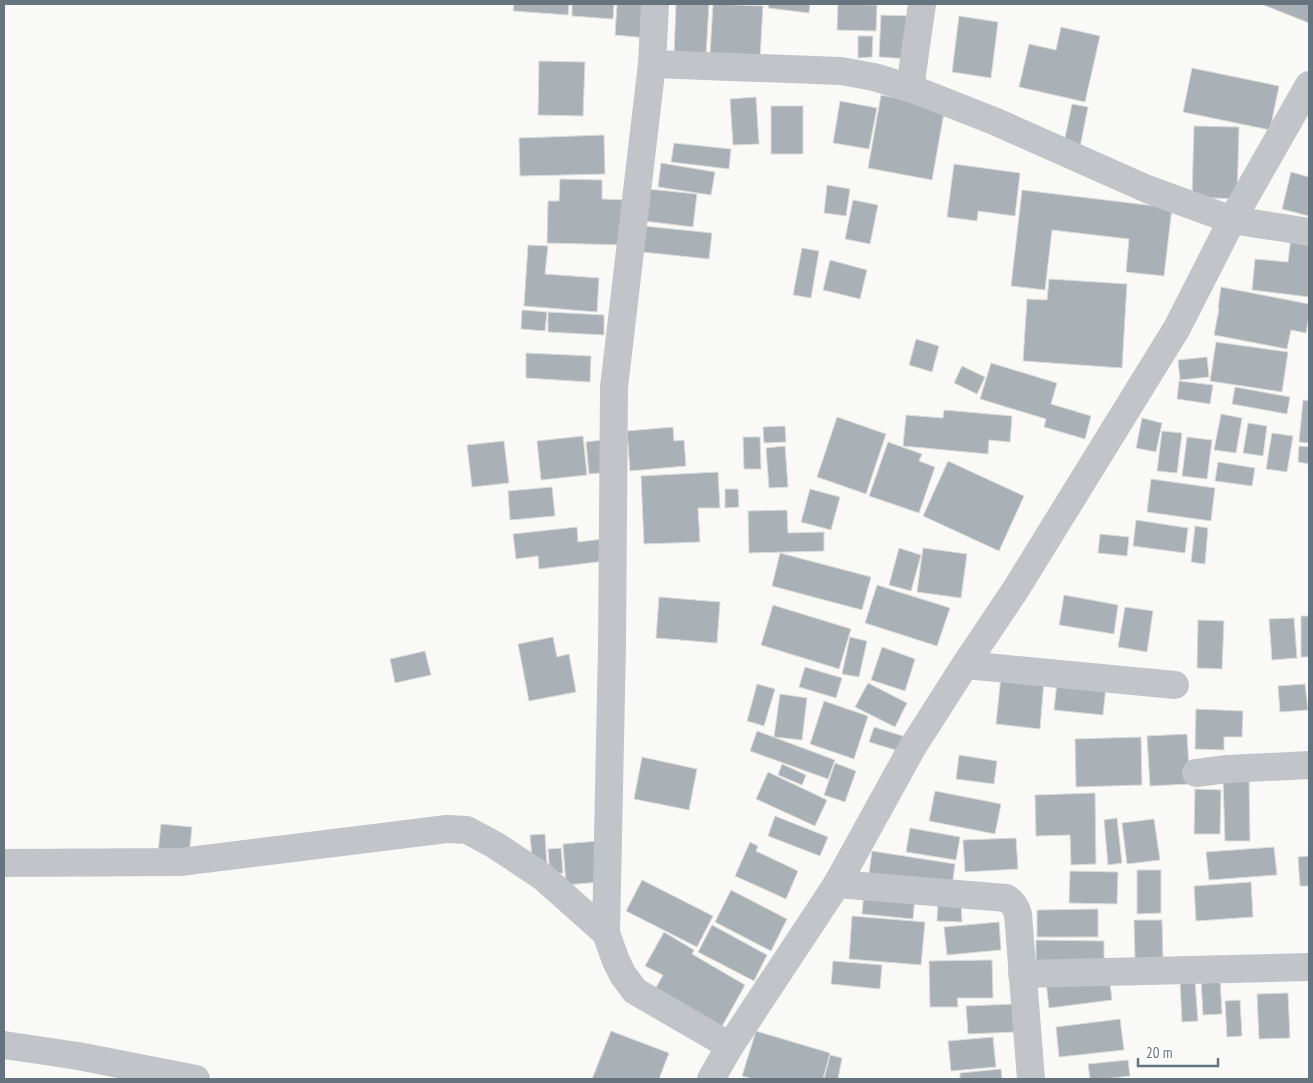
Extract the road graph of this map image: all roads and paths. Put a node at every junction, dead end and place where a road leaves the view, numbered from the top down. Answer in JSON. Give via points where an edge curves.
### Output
{"nodes":[{"id":1,"x":655,"y":4,"type":"edge"},
{"id":2,"x":922,"y":4,"type":"edge"},
{"id":3,"x":652,"y":64,"type":"junction"},
{"id":4,"x":1309,"y":85,"type":"edge"},
{"id":5,"x":910,"y":88,"type":"junction"},
{"id":6,"x":1232,"y":220,"type":"junction"},
{"id":7,"x":1309,"y":232,"type":"edge"},
{"id":8,"x":965,"y":665,"type":"junction"},
{"id":9,"x":1175,"y":685,"type":"dead end"},
{"id":10,"x":1309,"y":765,"type":"edge"},
{"id":11,"x":1196,"y":773,"type":"dead end"},
{"id":12,"x":4,"y":862,"type":"edge"},
{"id":13,"x":837,"y":884,"type":"junction"},
{"id":14,"x":606,"y":932,"type":"junction"},
{"id":15,"x":1309,"y":967,"type":"edge"},
{"id":16,"x":1022,"y":974,"type":"junction"},
{"id":17,"x":4,"y":1045,"type":"edge"},
{"id":18,"x":730,"y":1046,"type":"junction"},
{"id":19,"x":196,"y":1079,"type":"edge"},
{"id":20,"x":710,"y":1079,"type":"edge"},
{"id":21,"x":1031,"y":1079,"type":"edge"}],
"edges":[{"from":1,"to":3,"type":"street"},
{"from":2,"to":5,"type":"street"},
{"from":3,"to":5,"type":"street","via":[[840,71]]},
{"from":3,"to":14,"type":"street","via":[[614,387]]},
{"from":4,"to":6,"type":"street"},
{"from":5,"to":6,"type":"street","via":[[994,121],[1147,189]]},
{"from":6,"to":7,"type":"street"},
{"from":6,"to":8,"type":"street","via":[[1177,328],[1016,589]]},
{"from":8,"to":9,"type":"street"},
{"from":8,"to":13,"type":"street","via":[[912,748]]},
{"from":10,"to":11,"type":"street"},
{"from":12,"to":14,"type":"street","via":[[180,862],[446,829],[467,830],[496,845],[543,878]]},
{"from":13,"to":16,"type":"street","via":[[1006,898],[1017,908]]},
{"from":13,"to":18,"type":"street"},
{"from":14,"to":18,"type":"street","via":[[616,961],[635,991]]},
{"from":15,"to":16,"type":"street"},
{"from":16,"to":21,"type":"street"},
{"from":17,"to":19,"type":"street"},
{"from":18,"to":20,"type":"street"}]}
